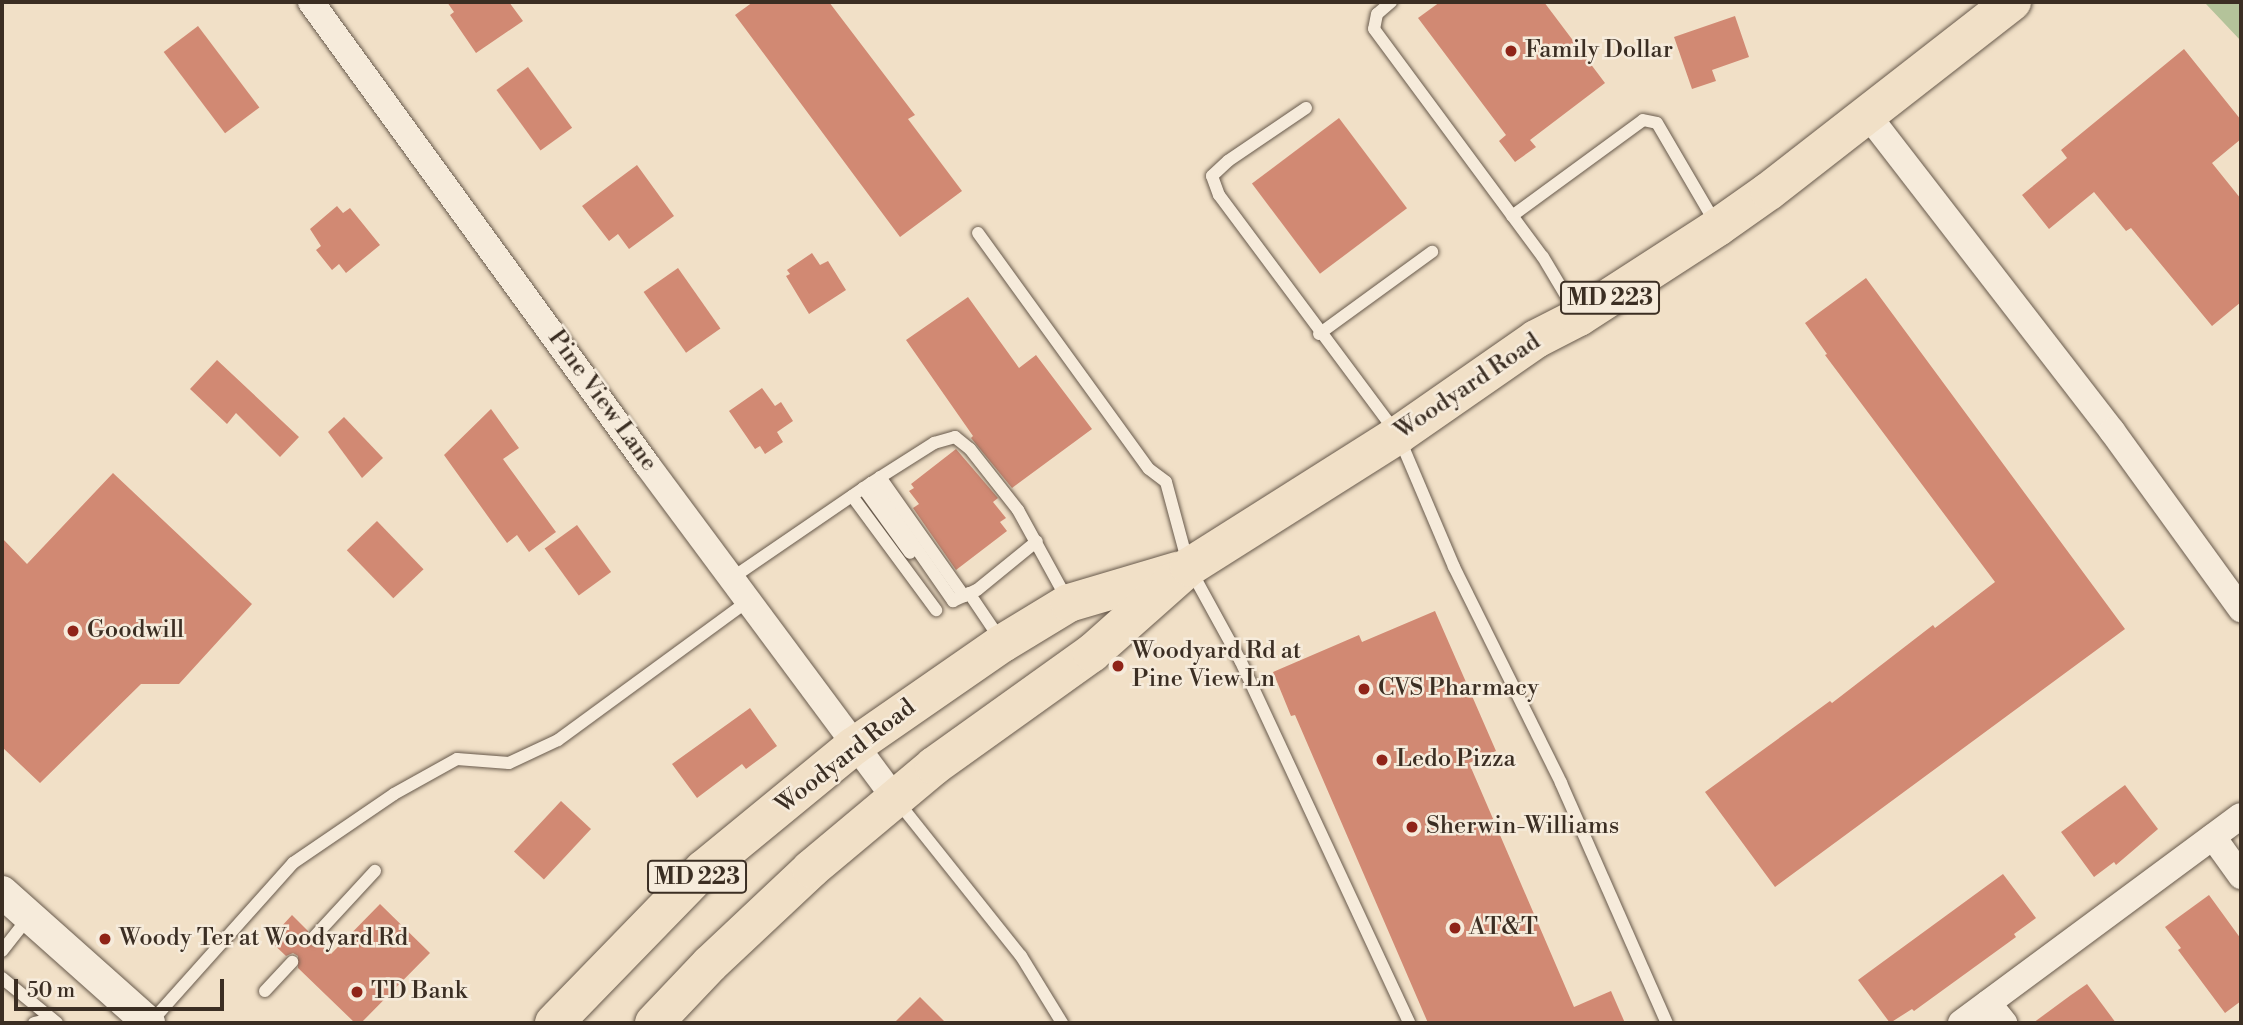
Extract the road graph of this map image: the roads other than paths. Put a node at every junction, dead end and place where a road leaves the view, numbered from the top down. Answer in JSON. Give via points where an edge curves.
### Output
{"nodes":[{"id":1,"x":311,"y":2,"type":"edge"},
{"id":2,"x":1391,"y":2,"type":"edge"},
{"id":3,"x":2012,"y":2,"type":"edge"},
{"id":4,"x":1306,"y":108,"type":"dead end"},
{"id":5,"x":1867,"y":114,"type":"junction"},
{"id":6,"x":1512,"y":216,"type":"junction"},
{"id":7,"x":1718,"y":227,"type":"junction"},
{"id":8,"x":978,"y":233,"type":"dead end"},
{"id":9,"x":1432,"y":252,"type":"dead end"},
{"id":10,"x":1579,"y":317,"type":"junction"},
{"id":11,"x":1319,"y":334,"type":"junction"},
{"id":12,"x":1398,"y":435,"type":"junction"},
{"id":13,"x":866,"y":486,"type":"junction"},
{"id":14,"x":1037,"y":541,"type":"junction"},
{"id":15,"x":1189,"y":567,"type":"junction"},
{"id":16,"x":732,"y":578,"type":"junction"},
{"id":17,"x":966,"y":594,"type":"junction"},
{"id":18,"x":749,"y":600,"type":"junction"},
{"id":19,"x":1069,"y":603,"type":"junction"},
{"id":20,"x":942,"y":607,"type":"dead end"},
{"id":21,"x":2241,"y":609,"type":"edge"},
{"id":22,"x":1003,"y":643,"type":"junction"},
{"id":23,"x":854,"y":746,"type":"junction"},
{"id":24,"x":895,"y":799,"type":"junction"},
{"id":25,"x":2241,"y":816,"type":"edge"},
{"id":26,"x":2213,"y":837,"type":"junction"},
{"id":27,"x":374,"y":871,"type":"dead end"},
{"id":28,"x":2241,"y":876,"type":"edge"},
{"id":29,"x":2,"y":892,"type":"edge"},
{"id":30,"x":29,"y":918,"type":"junction"},
{"id":31,"x":314,"y":937,"type":"dead end"},
{"id":32,"x":2,"y":951,"type":"edge"},
{"id":33,"x":292,"y":961,"type":"dead end"},
{"id":34,"x":2,"y":978,"type":"edge"},
{"id":35,"x":265,"y":991,"type":"dead end"},
{"id":36,"x":1996,"y":1013,"type":"edge"},
{"id":37,"x":656,"y":1020,"type":"edge"},
{"id":38,"x":54,"y":1021,"type":"edge"},
{"id":39,"x":34,"y":1023,"type":"edge"},
{"id":40,"x":150,"y":1023,"type":"edge"},
{"id":41,"x":554,"y":1023,"type":"edge"},
{"id":42,"x":1062,"y":1023,"type":"edge"},
{"id":43,"x":1409,"y":1023,"type":"edge"},
{"id":44,"x":1667,"y":1023,"type":"edge"},
{"id":45,"x":1961,"y":1023,"type":"edge"}],
"edges":[{"from":1,"to":16,"type":"street","name":"Pine View Lane"},
{"from":2,"to":6,"type":"lane","via":[[1377,14],[1374,29]]},
{"from":3,"to":5,"type":"main road","name":"Woodyard Road","number":"MD 223"},
{"from":4,"to":11,"type":"lane","via":[[1212,176],[1219,195],[1294,293]]},
{"from":5,"to":7,"type":"main road","name":"Woodyard Road","number":"MD 223"},
{"from":5,"to":21,"type":"street","via":[[2112,431]]},
{"from":6,"to":7,"type":"lane","via":[[1643,120],[1657,123]]},
{"from":6,"to":10,"type":"lane"},
{"from":7,"to":10,"type":"main road","name":"Woodyard Road","number":"MD 223"},
{"from":8,"to":15,"type":"lane","via":[[1149,469],[1166,482]]},
{"from":9,"to":11,"type":"lane"},
{"from":10,"to":12,"type":"main road","name":"Woodyard Road","number":"MD 223","via":[[1536,339]]},
{"from":11,"to":12,"type":"lane"},
{"from":12,"to":15,"type":"main road","name":"Woodyard Road","number":"MD 223"},
{"from":12,"to":44,"type":"lane","via":[[1454,567],[1561,783]]},
{"from":13,"to":14,"type":"lane","via":[[934,443],[955,437],[978,459]]},
{"from":13,"to":16,"type":"lane"},
{"from":13,"to":17,"type":"lane","via":[[953,601]]},
{"from":13,"to":20,"type":"lane"},
{"from":14,"to":17,"type":"lane","via":[[994,578]]},
{"from":14,"to":19,"type":"lane"},
{"from":15,"to":19,"type":"main road","name":"Woodyard Road","number":"MD 223"},
{"from":15,"to":24,"type":"main road","name":"Woodyard Road","number":"MD 223","via":[[1092,653]]},
{"from":15,"to":43,"type":"lane","via":[[1241,662]]},
{"from":16,"to":18,"type":"street","name":"Pine View Lane"},
{"from":17,"to":22,"type":"lane"},
{"from":18,"to":23,"type":"street","name":"Pine View Lane"},
{"from":18,"to":40,"type":"lane","via":[[558,740],[509,763],[457,759],[394,794],[293,863]]},
{"from":19,"to":22,"type":"main road","name":"Woodyard Road","number":"MD 223"},
{"from":22,"to":23,"type":"main road","name":"Woodyard Road","number":"MD 223"},
{"from":23,"to":24,"type":"street","name":"Pine View Lane"},
{"from":23,"to":41,"type":"main road","name":"Woodyard Road","number":"MD 223","via":[[704,869]]},
{"from":24,"to":37,"type":"main road","name":"Woodyard Road","number":"MD 223","via":[[811,869]]},
{"from":24,"to":42,"type":"lane","via":[[1021,956]]},
{"from":25,"to":26,"type":"street"},
{"from":26,"to":28,"type":"street"},
{"from":26,"to":36,"type":"street"},
{"from":27,"to":31,"type":"lane"},
{"from":29,"to":30,"type":"street"},
{"from":30,"to":32,"type":"lane"},
{"from":30,"to":40,"type":"street"},
{"from":33,"to":35,"type":"lane"},
{"from":34,"to":38,"type":"lane"},
{"from":36,"to":45,"type":"street"},
{"from":38,"to":39,"type":"lane"}]}
